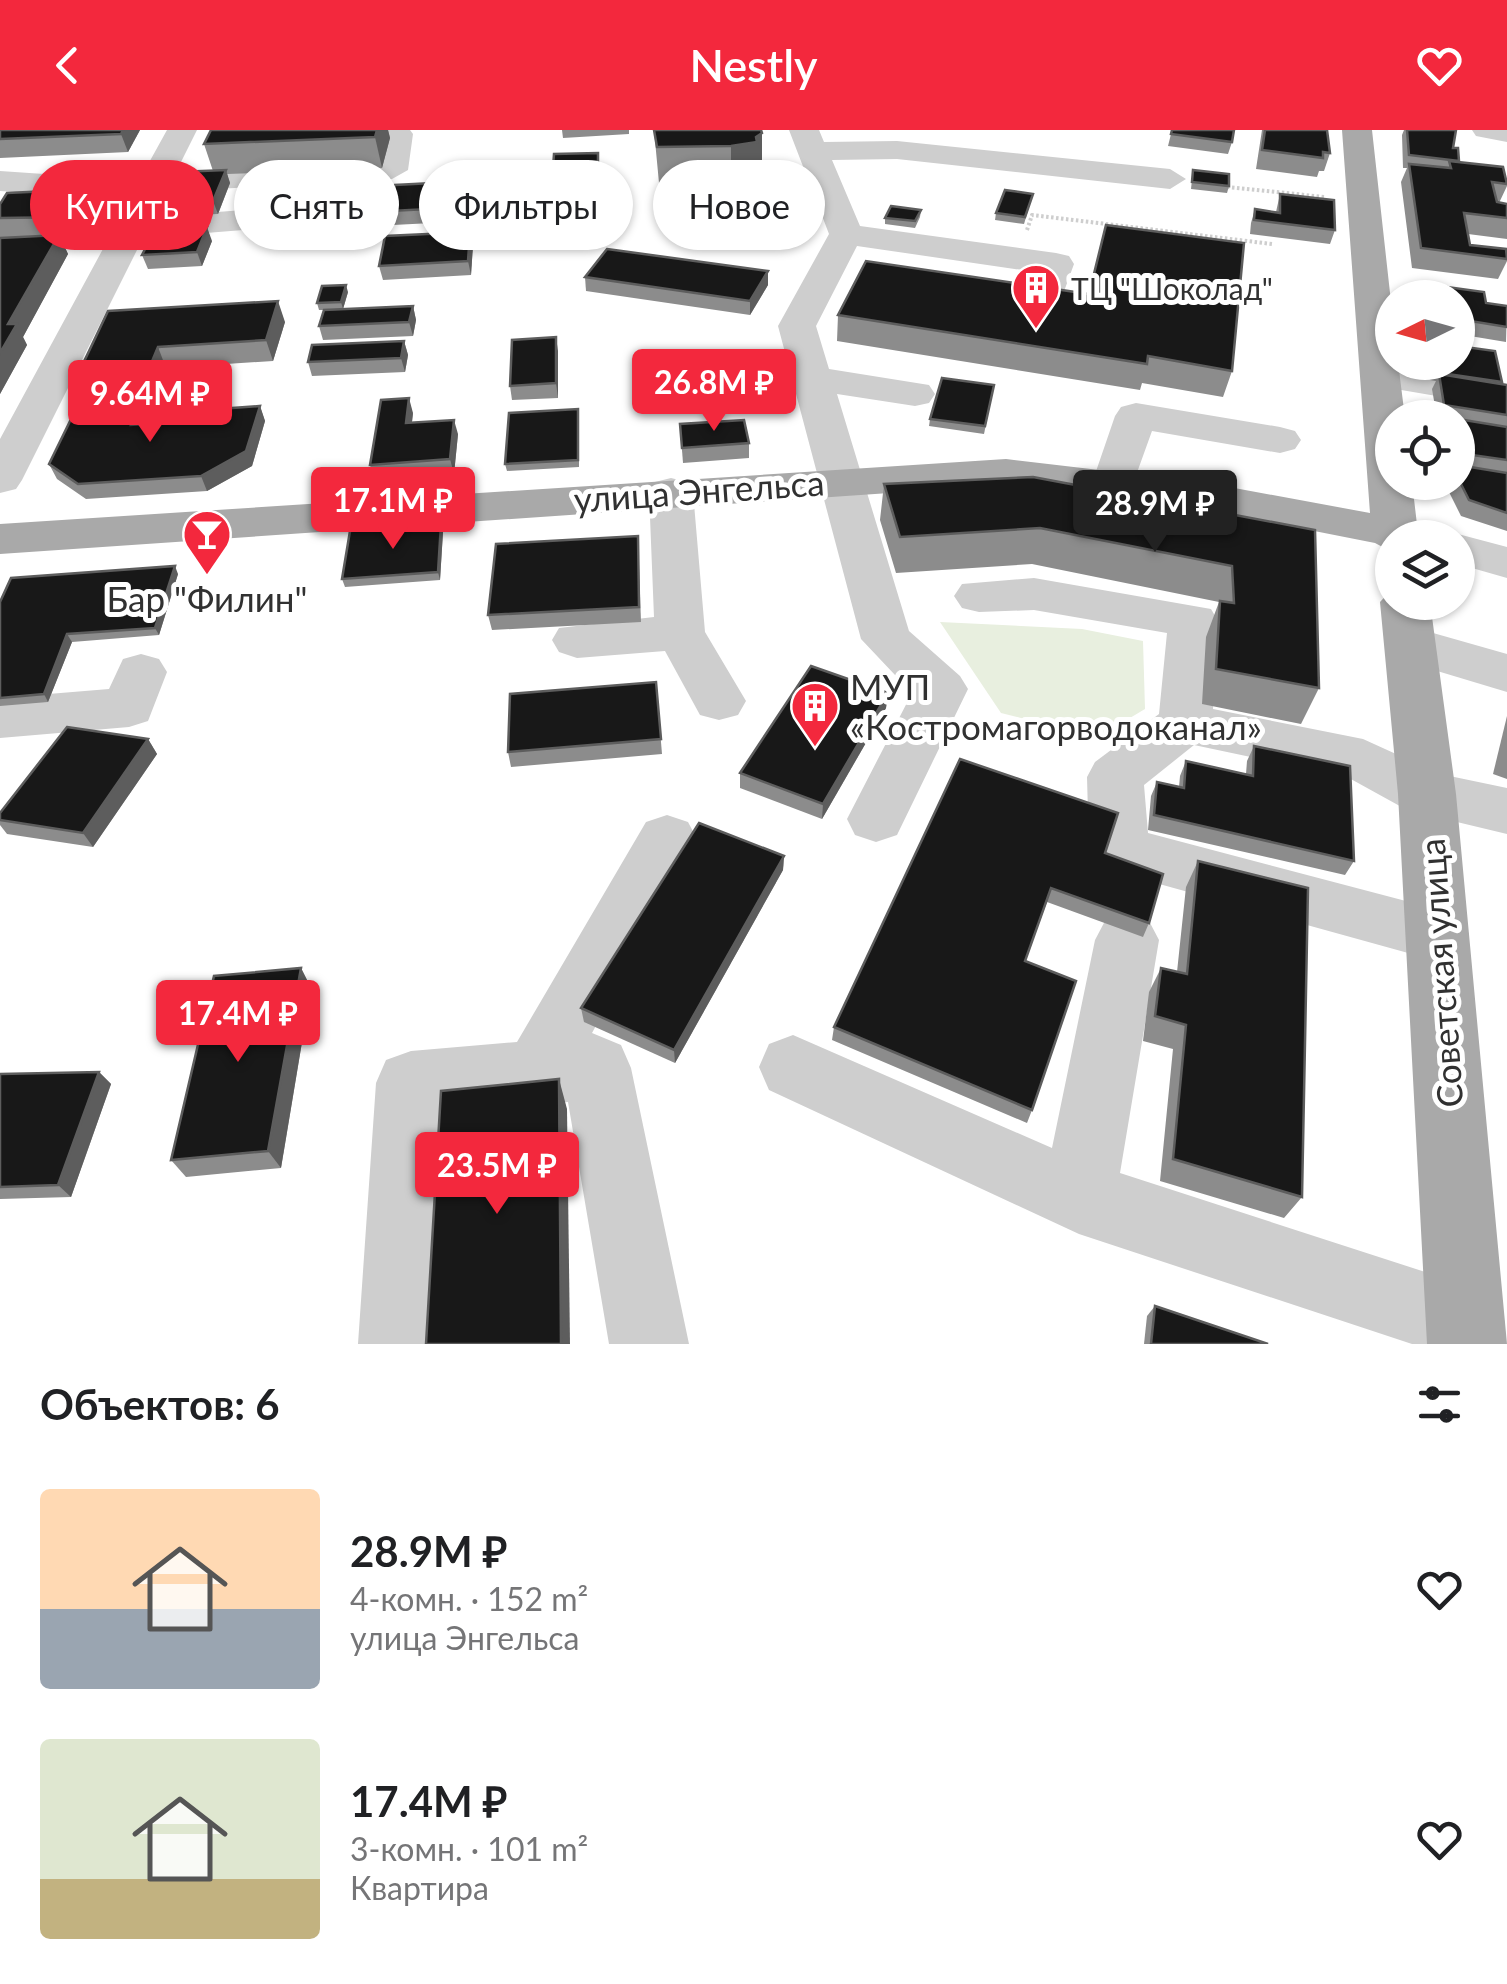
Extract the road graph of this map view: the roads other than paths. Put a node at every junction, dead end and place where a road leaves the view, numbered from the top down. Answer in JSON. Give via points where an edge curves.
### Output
{"nodes":[{"id":1,"x":182,"y":130,"type":"edge"},
{"id":2,"x":334,"y":130,"type":"edge"},
{"id":3,"x":1357,"y":130,"type":"edge"},
{"id":4,"x":1507,"y":133,"type":"edge"},
{"id":5,"x":1469,"y":136,"type":"edge"},
{"id":6,"x":808,"y":141,"type":"edge"},
{"id":7,"x":168,"y":160,"type":"edge"},
{"id":8,"x":214,"y":178,"type":"edge"},
{"id":9,"x":1170,"y":179,"type":"dead end"},
{"id":10,"x":0,"y":181,"type":"edge"},
{"id":11,"x":30,"y":183,"type":"edge"},
{"id":12,"x":846,"y":234,"type":"junction"},
{"id":13,"x":121,"y":250,"type":"edge"},
{"id":14,"x":1042,"y":308,"type":"edge"},
{"id":15,"x":1375,"y":323,"type":"edge"},
{"id":16,"x":809,"y":378,"type":"junction"},
{"id":17,"x":1381,"y":380,"type":"edge"},
{"id":18,"x":1405,"y":380,"type":"edge"},
{"id":19,"x":915,"y":394,"type":"dead end"},
{"id":20,"x":1507,"y":396,"type":"edge"},
{"id":21,"x":1280,"y":440,"type":"dead end"},
{"id":22,"x":0,"y":480,"type":"edge"},
{"id":23,"x":840,"y":481,"type":"junction"},
{"id":24,"x":1114,"y":483,"type":"junction"},
{"id":25,"x":671,"y":492,"type":"junction"},
{"id":26,"x":1399,"y":520,"type":"edge"},
{"id":27,"x":1375,"y":529,"type":"edge"},
{"id":28,"x":0,"y":538,"type":"edge"},
{"id":29,"x":1475,"y":554,"type":"edge"},
{"id":30,"x":1507,"y":563,"type":"edge"},
{"id":31,"x":979,"y":596,"type":"dead end"},
{"id":32,"x":1409,"y":624,"type":"edge"},
{"id":33,"x":680,"y":632,"type":"junction"},
{"id":34,"x":577,"y":640,"type":"dead end"},
{"id":35,"x":140,"y":672,"type":"dead end"},
{"id":36,"x":1507,"y":673,"type":"edge"},
{"id":37,"x":719,"y":701,"type":"dead end"},
{"id":38,"x":0,"y":718,"type":"edge"},
{"id":39,"x":1185,"y":723,"type":"junction"},
{"id":40,"x":1428,"y":794,"type":"junction"},
{"id":41,"x":1507,"y":811,"type":"edge"},
{"id":42,"x":876,"y":819,"type":"dead end"},
{"id":43,"x":667,"y":840,"type":"dead end"},
{"id":44,"x":1437,"y":934,"type":"junction"},
{"id":45,"x":1127,"y":940,"type":"edge"},
{"id":46,"x":794,"y":1067,"type":"dead end"},
{"id":47,"x":597,"y":1068,"type":"junction"},
{"id":48,"x":1078,"y":1197,"type":"junction"},
{"id":49,"x":1466,"y":1333,"type":"edge"},
{"id":50,"x":398,"y":1344,"type":"edge"},
{"id":51,"x":649,"y":1344,"type":"edge"}],
"edges":[{"from":1,"to":7,"type":"street"},
{"from":2,"to":8,"type":"street","via":[[398,134],[392,170]]},
{"from":3,"to":15,"type":"main road"},
{"from":4,"to":5,"type":"street"},
{"from":6,"to":9,"type":"street"},
{"from":6,"to":12,"type":"street"},
{"from":10,"to":11,"type":"street"},
{"from":12,"to":14,"type":"street","via":[[1056,264]]},
{"from":12,"to":16,"type":"street","via":[[797,326]]},
{"from":13,"to":22,"type":"street"},
{"from":16,"to":19,"type":"street"},
{"from":16,"to":23,"type":"street"},
{"from":17,"to":26,"type":"main road"},
{"from":18,"to":20,"type":"street"},
{"from":21,"to":24,"type":"street","via":[[1136,416]]},
{"from":23,"to":24,"type":"main road","name":"улица Энгельса","via":[[1006,472]]},
{"from":23,"to":25,"type":"main road","name":"улица Энгельса"},
{"from":23,"to":42,"type":"street","via":[[886,639],[941,689]]},
{"from":24,"to":27,"type":"main road","name":"улица Энгельса"},
{"from":25,"to":28,"type":"main road","name":"улица Энгельса"},
{"from":25,"to":33,"type":"street"},
{"from":29,"to":30,"type":"street"},
{"from":31,"to":39,"type":"street","via":[[1034,594],[1192,621]]},
{"from":32,"to":36,"type":"street"},
{"from":32,"to":40,"type":"main road","name":"Советская улица"},
{"from":33,"to":34,"type":"street"},
{"from":33,"to":37,"type":"street"},
{"from":35,"to":38,"type":"street","via":[[129,707]]},
{"from":39,"to":40,"type":"street","via":[[1363,760]]},
{"from":39,"to":44,"type":"street","via":[[1115,776],[1119,850]]},
{"from":40,"to":41,"type":"street"},
{"from":40,"to":44,"type":"main road","name":"Советская улица"},
{"from":43,"to":47,"type":"street","via":[[548,1047]]},
{"from":44,"to":49,"type":"main road","name":"Советская улица"},
{"from":45,"to":48,"type":"street"},
{"from":46,"to":48,"type":"street"},
{"from":47,"to":50,"type":"street","via":[[412,1083]]},
{"from":47,"to":51,"type":"street"},
{"from":48,"to":49,"type":"street"}]}
